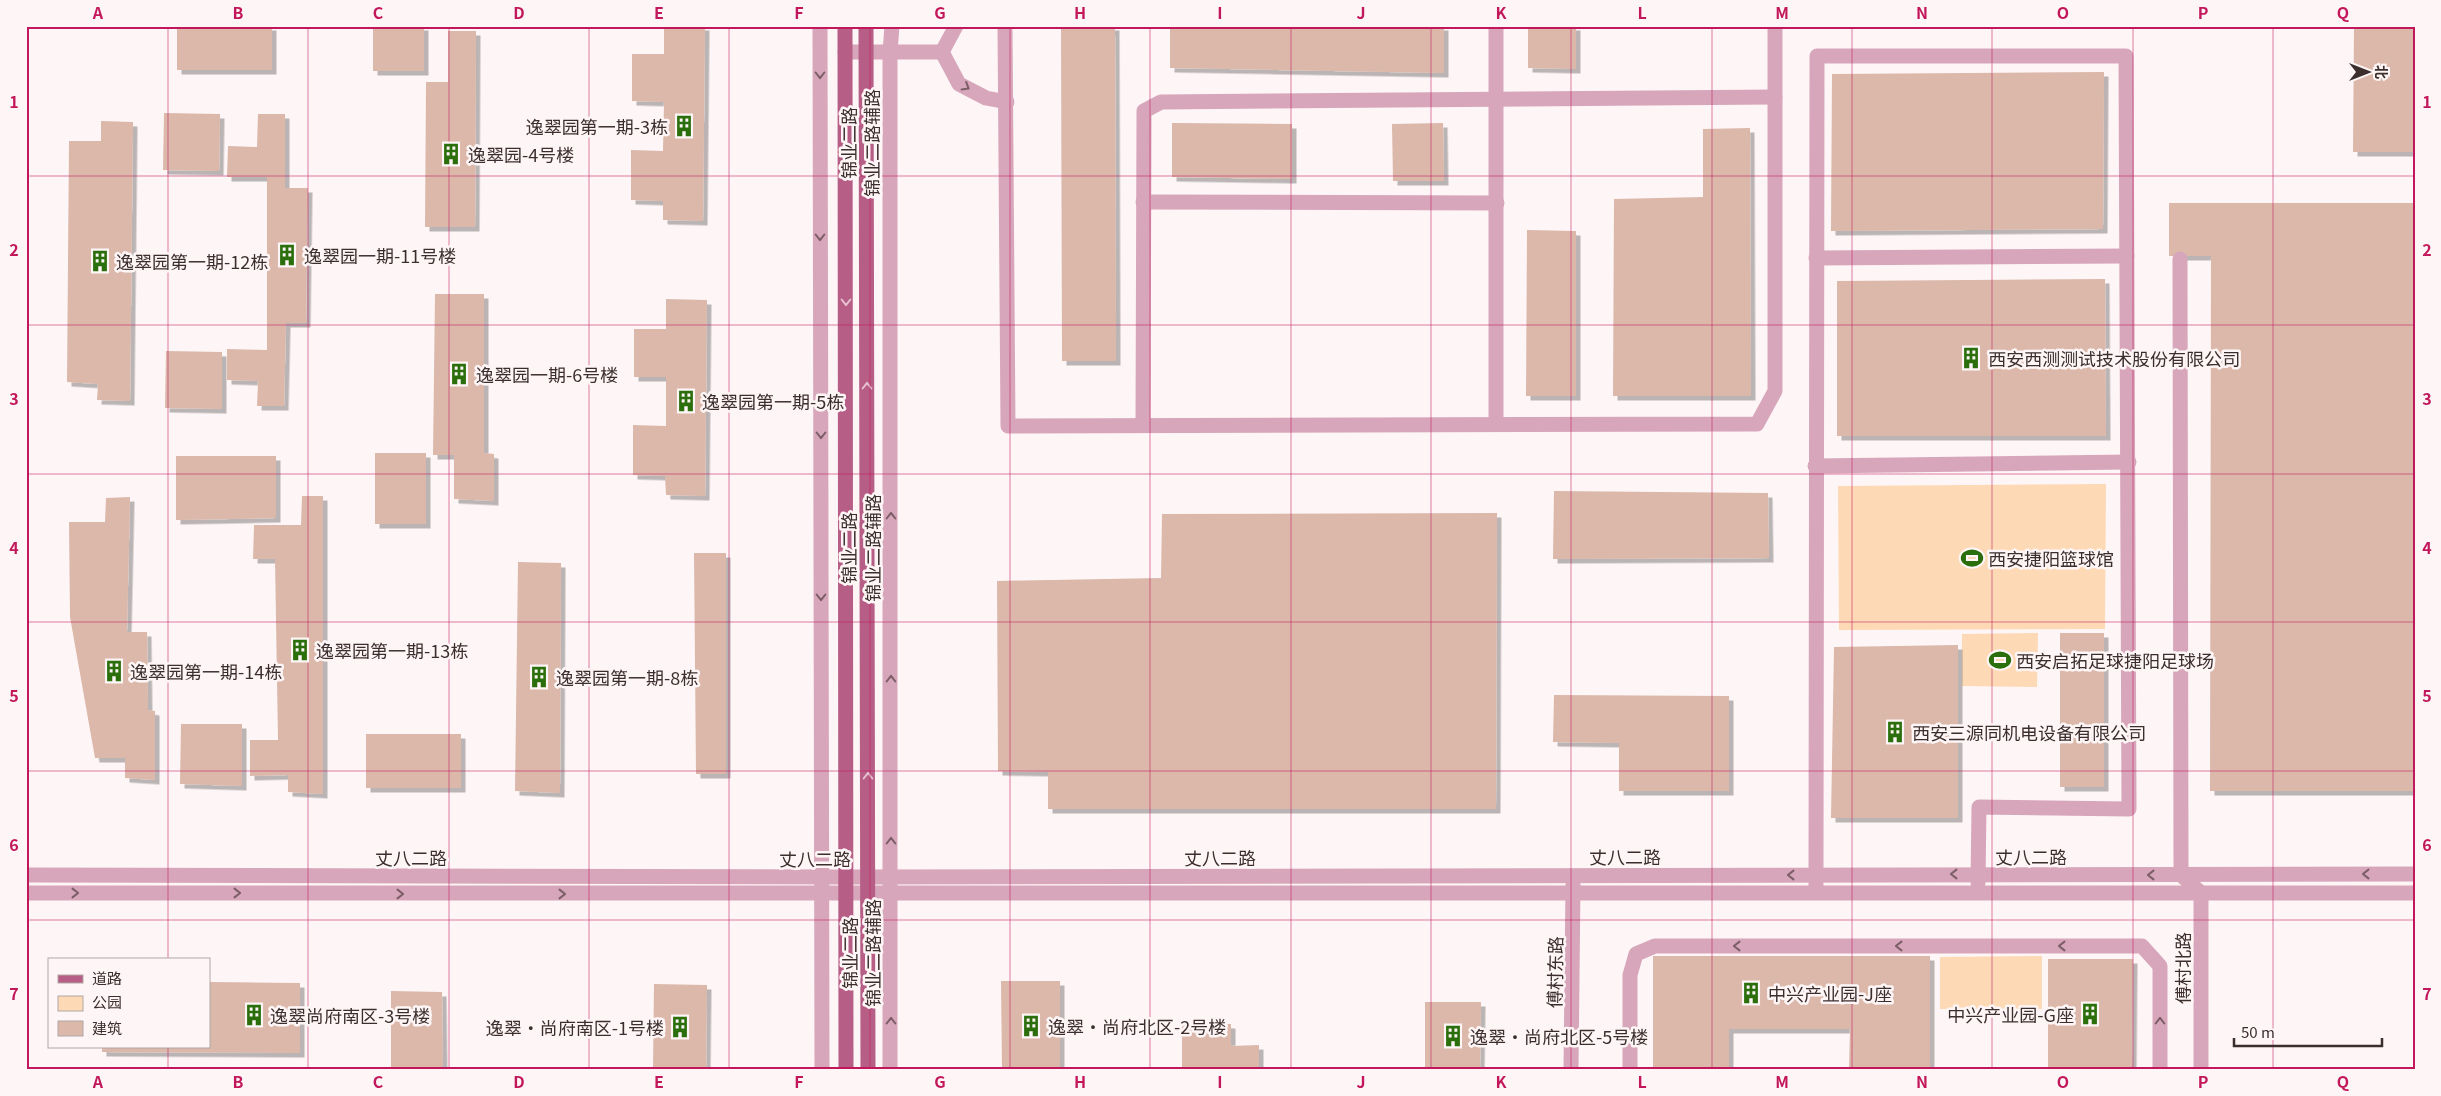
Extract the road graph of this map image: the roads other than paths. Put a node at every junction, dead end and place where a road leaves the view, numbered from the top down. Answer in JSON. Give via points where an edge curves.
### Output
{"nodes":[{"id":1,"x":820,"y":26,"type":"edge"},
{"id":2,"x":845,"y":26,"type":"edge"},
{"id":3,"x":866,"y":26,"type":"edge"},
{"id":4,"x":892,"y":26,"type":"edge"},
{"id":5,"x":956,"y":26,"type":"edge"},
{"id":6,"x":1006,"y":26,"type":"edge"},
{"id":7,"x":1496,"y":26,"type":"edge"},
{"id":8,"x":1775,"y":26,"type":"edge"},
{"id":9,"x":845,"y":52,"type":"junction"},
{"id":10,"x":866,"y":52,"type":"junction"},
{"id":11,"x":890,"y":52,"type":"junction"},
{"id":12,"x":942,"y":52,"type":"junction"},
{"id":13,"x":1775,"y":97,"type":"junction"},
{"id":14,"x":1496,"y":100,"type":"junction"},
{"id":15,"x":1007,"y":102,"type":"junction"},
{"id":16,"x":1143,"y":202,"type":"junction"},
{"id":17,"x":1497,"y":203,"type":"junction"},
{"id":18,"x":2127,"y":256,"type":"junction"},
{"id":19,"x":1816,"y":258,"type":"junction"},
{"id":20,"x":2180,"y":259,"type":"dead end"},
{"id":21,"x":1496,"y":424,"type":"junction"},
{"id":22,"x":1143,"y":425,"type":"junction"},
{"id":23,"x":2129,"y":462,"type":"junction"},
{"id":24,"x":1815,"y":466,"type":"junction"},
{"id":25,"x":1978,"y":874,"type":"junction"},
{"id":26,"x":2415,"y":874,"type":"edge"},
{"id":27,"x":26,"y":875,"type":"edge"},
{"id":28,"x":1573,"y":875,"type":"junction"},
{"id":29,"x":1816,"y":875,"type":"junction"},
{"id":30,"x":2181,"y":875,"type":"junction"},
{"id":31,"x":822,"y":876,"type":"junction"},
{"id":32,"x":868,"y":876,"type":"junction"},
{"id":33,"x":891,"y":876,"type":"junction"},
{"id":34,"x":846,"y":877,"type":"junction"},
{"id":35,"x":26,"y":893,"type":"edge"},
{"id":36,"x":2201,"y":893,"type":"junction"},
{"id":37,"x":2415,"y":893,"type":"edge"},
{"id":38,"x":822,"y":894,"type":"junction"},
{"id":39,"x":1573,"y":894,"type":"junction"},
{"id":40,"x":1816,"y":894,"type":"junction"},
{"id":41,"x":1978,"y":894,"type":"junction"},
{"id":42,"x":846,"y":895,"type":"junction"},
{"id":43,"x":868,"y":895,"type":"junction"},
{"id":44,"x":891,"y":895,"type":"junction"},
{"id":45,"x":822,"y":1070,"type":"edge"},
{"id":46,"x":846,"y":1070,"type":"edge"},
{"id":47,"x":868,"y":1070,"type":"edge"},
{"id":48,"x":890,"y":1070,"type":"edge"},
{"id":49,"x":1572,"y":1070,"type":"edge"},
{"id":50,"x":1630,"y":1070,"type":"edge"},
{"id":51,"x":2160,"y":1070,"type":"edge"},
{"id":52,"x":2201,"y":1070,"type":"edge"}],
"edges":[{"from":1,"to":31,"type":"street","one_way":true},
{"from":2,"to":9,"type":"main road","name":"锦业二路"},
{"from":3,"to":10,"type":"main road","name":"锦业二路"},
{"from":4,"to":11,"type":"street","name":"锦业二路辅路"},
{"from":5,"to":12,"type":"street"},
{"from":6,"to":15,"type":"street"},
{"from":7,"to":14,"type":"street"},
{"from":8,"to":13,"type":"street"},
{"from":9,"to":10,"type":"street"},
{"from":9,"to":34,"type":"main road","name":"锦业二路","one_way":true},
{"from":10,"to":11,"type":"street"},
{"from":32,"to":10,"type":"main road","name":"锦业二路","one_way":true},
{"from":11,"to":12,"type":"street"},
{"from":33,"to":11,"type":"street","name":"锦业二路辅路","one_way":true},
{"from":12,"to":15,"type":"street","one_way":true,"via":[[960,84],[986,98]]},
{"from":13,"to":14,"type":"street"},
{"from":13,"to":21,"type":"street","via":[[1775,391],[1757,424]]},
{"from":14,"to":16,"type":"street","via":[[1161,102],[1144,111]]},
{"from":14,"to":17,"type":"street"},
{"from":15,"to":22,"type":"street","via":[[1008,426]]},
{"from":16,"to":17,"type":"street"},
{"from":16,"to":22,"type":"street"},
{"from":17,"to":21,"type":"street"},
{"from":18,"to":19,"type":"street"},
{"from":18,"to":19,"type":"street","via":[[2126,56],[1817,56]]},
{"from":18,"to":23,"type":"street"},
{"from":19,"to":24,"type":"street"},
{"from":20,"to":30,"type":"street"},
{"from":21,"to":22,"type":"street"},
{"from":23,"to":24,"type":"street"},
{"from":23,"to":25,"type":"street","via":[[2129,809],[1979,807]]},
{"from":24,"to":29,"type":"street"},
{"from":25,"to":29,"type":"street","name":"丈八二路","one_way":true},
{"from":30,"to":25,"type":"street","name":"丈八二路","one_way":true},
{"from":25,"to":41,"type":"street"},
{"from":26,"to":30,"type":"street","name":"丈八二路","one_way":true},
{"from":27,"to":31,"type":"street","name":"丈八二路"},
{"from":29,"to":28,"type":"street","name":"丈八二路","one_way":true},
{"from":28,"to":33,"type":"street","name":"丈八二路"},
{"from":28,"to":39,"type":"street","name":"傅村东路"},
{"from":29,"to":40,"type":"street"},
{"from":30,"to":36,"type":"street"},
{"from":31,"to":34,"type":"street","name":"丈八二路"},
{"from":31,"to":38,"type":"street"},
{"from":32,"to":33,"type":"street","name":"丈八二路"},
{"from":32,"to":34,"type":"street","name":"丈八二路"},
{"from":32,"to":43,"type":"main road","name":"锦业二路"},
{"from":33,"to":44,"type":"street","name":"锦业二路辅路"},
{"from":34,"to":42,"type":"main road","name":"锦业二路"},
{"from":35,"to":38,"type":"street","name":"丈八二路","one_way":true},
{"from":36,"to":37,"type":"street","name":"丈八二路"},
{"from":36,"to":41,"type":"street","name":"丈八二路"},
{"from":36,"to":52,"type":"street","name":"傅村北路"},
{"from":38,"to":42,"type":"street","name":"丈八二路"},
{"from":38,"to":45,"type":"street"},
{"from":39,"to":40,"type":"street","name":"丈八二路"},
{"from":39,"to":44,"type":"street","name":"丈八二路"},
{"from":39,"to":49,"type":"street","name":"傅村东路"},
{"from":40,"to":41,"type":"street","name":"丈八二路"},
{"from":42,"to":43,"type":"street","name":"丈八二路"},
{"from":42,"to":46,"type":"main road","name":"锦业二路"},
{"from":43,"to":44,"type":"street","name":"丈八二路"},
{"from":43,"to":47,"type":"main road","name":"锦业二路"},
{"from":48,"to":44,"type":"street","name":"锦业二路辅路","one_way":true},
{"from":51,"to":50,"type":"street","one_way":true,"via":[[2160,966],[2142,946],[1655,946],[1636,954],[1630,975]]}]}
